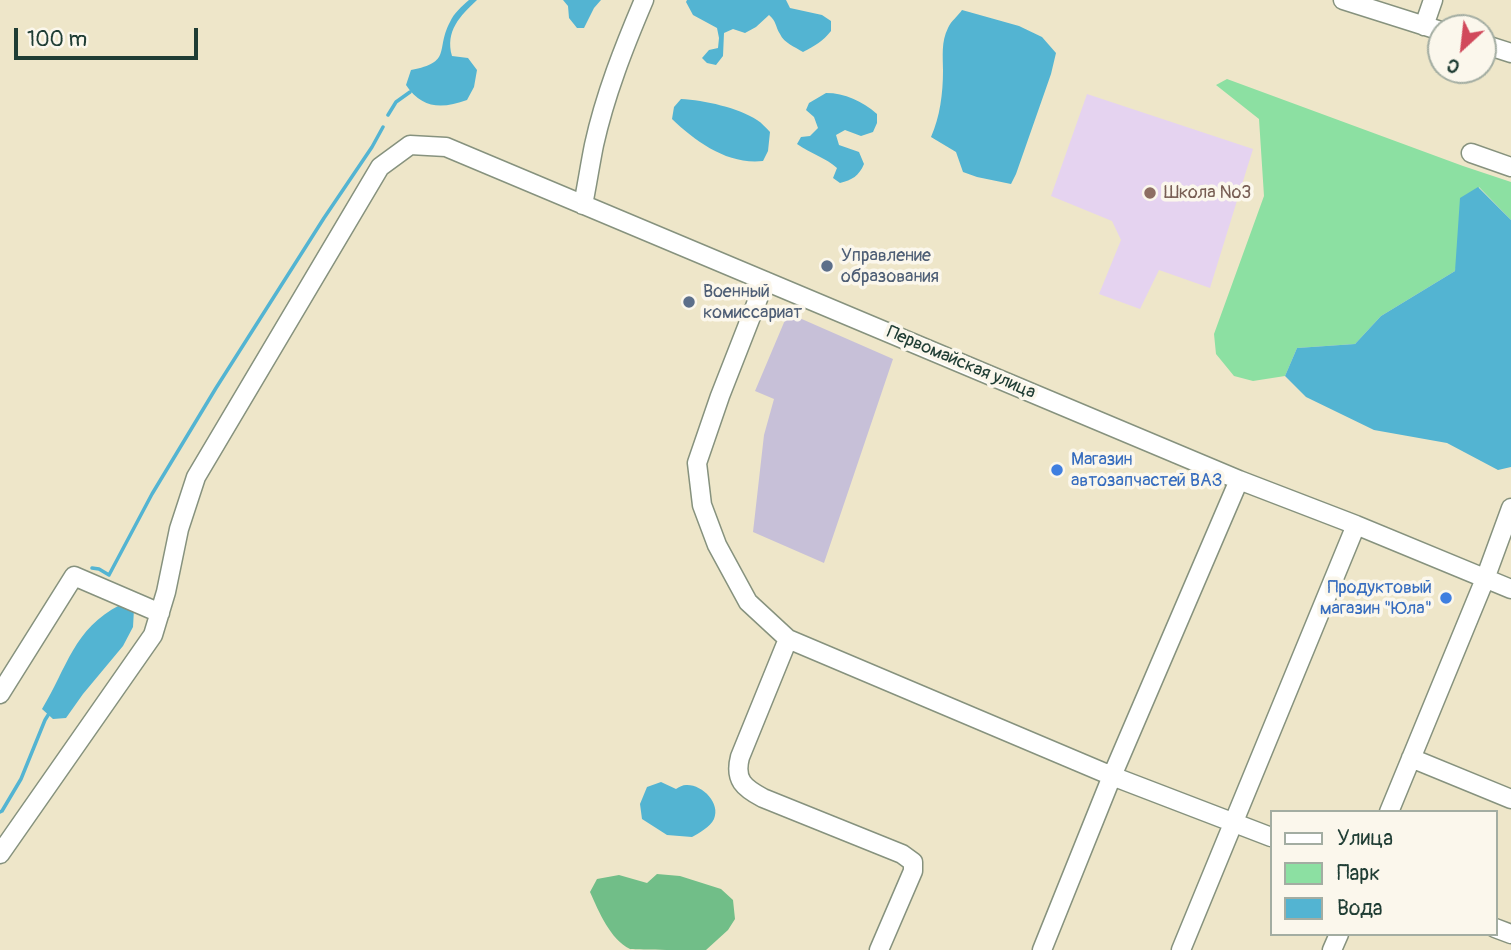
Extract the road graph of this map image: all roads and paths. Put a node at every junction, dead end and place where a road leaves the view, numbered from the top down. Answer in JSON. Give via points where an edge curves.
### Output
{"nodes":[{"id":1,"x":644,"y":0,"type":"edge"},
{"id":2,"x":1343,"y":0,"type":"edge"},
{"id":3,"x":1427,"y":26,"type":"edge"},
{"id":4,"x":1471,"y":153,"type":"dead end"},
{"id":5,"x":1511,"y":167,"type":"edge"},
{"id":6,"x":583,"y":205,"type":"junction"},
{"id":7,"x":765,"y":281,"type":"junction"},
{"id":8,"x":1239,"y":480,"type":"junction"},
{"id":9,"x":1511,"y":508,"type":"edge"},
{"id":10,"x":1356,"y":525,"type":"junction"},
{"id":11,"x":1485,"y":579,"type":"junction"},
{"id":12,"x":1511,"y":589,"type":"edge"},
{"id":13,"x":160,"y":613,"type":"junction"},
{"id":14,"x":788,"y":639,"type":"junction"},
{"id":15,"x":0,"y":694,"type":"edge"},
{"id":16,"x":1411,"y":758,"type":"junction"},
{"id":17,"x":1112,"y":776,"type":"junction"},
{"id":18,"x":1511,"y":799,"type":"edge"},
{"id":19,"x":1390,"y":810,"type":"edge"},
{"id":20,"x":1233,"y":823,"type":"junction"},
{"id":21,"x":1270,"y":837,"type":"edge"},
{"id":22,"x":0,"y":854,"type":"edge"},
{"id":23,"x":879,"y":950,"type":"edge"},
{"id":24,"x":1042,"y":950,"type":"edge"},
{"id":25,"x":1181,"y":950,"type":"edge"}],
"edges":[{"from":1,"to":6,"type":"street","via":[[605,104]]},
{"from":2,"to":3,"type":"street"},
{"from":4,"to":5,"type":"street"},
{"from":6,"to":7,"type":"street","name":"Первомайская улица"},
{"from":6,"to":13,"type":"street","name":"Первомайская улица","via":[[446,147],[410,145],[380,167],[196,477]]},
{"from":7,"to":8,"type":"street","name":"Первомайская улица"},
{"from":7,"to":14,"type":"street","via":[[697,463],[702,505],[718,545],[748,602]]},
{"from":8,"to":10,"type":"street","name":"Первомайская улица"},
{"from":8,"to":17,"type":"street"},
{"from":9,"to":11,"type":"street"},
{"from":10,"to":11,"type":"street","name":"Первомайская улица"},
{"from":10,"to":20,"type":"street"},
{"from":11,"to":12,"type":"street","name":"Первомайская улица"},
{"from":11,"to":16,"type":"street"},
{"from":13,"to":15,"type":"street","via":[[74,576]]},
{"from":13,"to":22,"type":"street","via":[[153,635]]},
{"from":14,"to":17,"type":"street"},
{"from":14,"to":23,"type":"street","via":[[740,757],[739,779],[762,798],[913,862]]},
{"from":16,"to":18,"type":"street"},
{"from":16,"to":19,"type":"street"},
{"from":17,"to":20,"type":"street"},
{"from":17,"to":24,"type":"street"},
{"from":20,"to":21,"type":"street"},
{"from":20,"to":25,"type":"street"}]}
